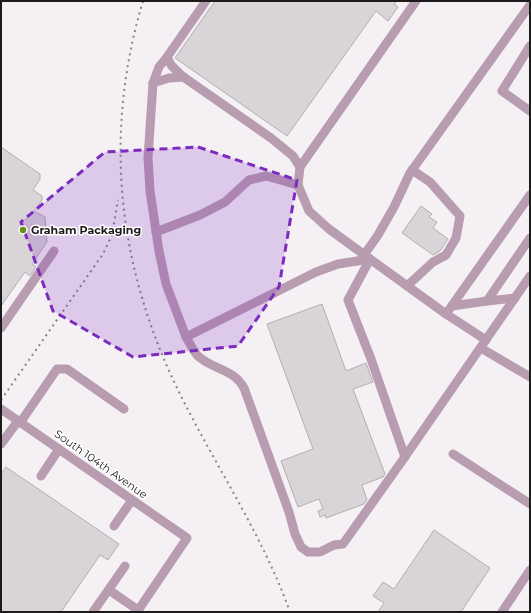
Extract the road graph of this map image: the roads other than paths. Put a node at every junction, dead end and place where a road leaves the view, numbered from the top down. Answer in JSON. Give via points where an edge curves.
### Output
{"nodes":[{"id":1,"x":206,"y":1,"type":"edge"},
{"id":2,"x":416,"y":1,"type":"edge"},
{"id":3,"x":530,"y":5,"type":"edge"},
{"id":4,"x":530,"y":46,"type":"edge"},
{"id":5,"x":167,"y":57,"type":"junction"},
{"id":6,"x":184,"y":77,"type":"junction"},
{"id":7,"x":153,"y":84,"type":"junction"},
{"id":8,"x":530,"y":111,"type":"edge"},
{"id":9,"x":300,"y":167,"type":"junction"},
{"id":10,"x":412,"y":170,"type":"junction"},
{"id":11,"x":298,"y":185,"type":"junction"},
{"id":12,"x":530,"y":195,"type":"edge"},
{"id":13,"x":156,"y":232,"type":"junction"},
{"id":14,"x":530,"y":238,"type":"edge"},
{"id":15,"x":54,"y":251,"type":"dead end"},
{"id":16,"x":367,"y":257,"type":"junction"},
{"id":17,"x":530,"y":276,"type":"edge"},
{"id":18,"x":407,"y":286,"type":"junction"},
{"id":19,"x":515,"y":298,"type":"junction"},
{"id":20,"x":486,"y":301,"type":"junction"},
{"id":21,"x":452,"y":306,"type":"junction"},
{"id":22,"x":446,"y":314,"type":"junction"},
{"id":23,"x":1,"y":328,"type":"edge"},
{"id":24,"x":186,"y":337,"type":"junction"},
{"id":25,"x":486,"y":340,"type":"junction"},
{"id":26,"x":481,"y":348,"type":"junction"},
{"id":27,"x":530,"y":378,"type":"edge"},
{"id":28,"x":1,"y":409,"type":"edge"},
{"id":29,"x":124,"y":409,"type":"dead end"},
{"id":30,"x":19,"y":422,"type":"junction"},
{"id":31,"x":1,"y":444,"type":"edge"},
{"id":32,"x":59,"y":449,"type":"junction"},
{"id":33,"x":454,"y":454,"type":"dead end"},
{"id":34,"x":405,"y":457,"type":"junction"},
{"id":35,"x":41,"y":476,"type":"dead end"},
{"id":36,"x":132,"y":500,"type":"junction"},
{"id":37,"x":530,"y":504,"type":"edge"},
{"id":38,"x":114,"y":526,"type":"dead end"},
{"id":39,"x":125,"y":566,"type":"dead end"},
{"id":40,"x":530,"y":570,"type":"edge"},
{"id":41,"x":109,"y":590,"type":"junction"},
{"id":42,"x":137,"y":611,"type":"edge"},
{"id":43,"x":93,"y":612,"type":"edge"},
{"id":44,"x":502,"y":612,"type":"edge"}],
"edges":[{"from":1,"to":5,"type":"street"},
{"from":2,"to":9,"type":"street"},
{"from":3,"to":10,"type":"street"},
{"from":4,"to":8,"type":"street","via":[[502,91]]},
{"from":5,"to":6,"type":"street","via":[[171,65]]},
{"from":5,"to":7,"type":"street","via":[[159,67]]},
{"from":6,"to":7,"type":"street","via":[[169,78]]},
{"from":6,"to":9,"type":"street","via":[[271,138],[293,156]]},
{"from":7,"to":13,"type":"street","via":[[148,158]]},
{"from":9,"to":11,"type":"street"},
{"from":10,"to":16,"type":"street"},
{"from":10,"to":18,"type":"street","via":[[430,182],[460,216],[456,238],[446,255],[433,262]]},
{"from":11,"to":13,"type":"street","via":[[266,176],[249,180],[225,202]]},
{"from":11,"to":16,"type":"street","via":[[309,211]]},
{"from":12,"to":21,"type":"street"},
{"from":13,"to":24,"type":"street","via":[[166,284]]},
{"from":14,"to":20,"type":"street"},
{"from":15,"to":23,"type":"street"},
{"from":16,"to":18,"type":"street"},
{"from":16,"to":24,"type":"street","via":[[316,272]]},
{"from":16,"to":34,"type":"street","via":[[348,300]]},
{"from":17,"to":19,"type":"street"},
{"from":18,"to":22,"type":"street"},
{"from":19,"to":20,"type":"street"},
{"from":19,"to":25,"type":"street"},
{"from":20,"to":21,"type":"street"},
{"from":21,"to":22,"type":"street"},
{"from":22,"to":25,"type":"street"},
{"from":24,"to":34,"type":"street","via":[[199,357],[228,372],[244,388],[295,534],[301,547],[308,552],[320,552],[334,545],[343,544]]},
{"from":25,"to":26,"type":"street"},
{"from":26,"to":27,"type":"street"},
{"from":26,"to":34,"type":"street"},
{"from":28,"to":30,"type":"street","name":"South 104th Avenue"},
{"from":29,"to":30,"type":"street","via":[[67,369],[57,369]]},
{"from":30,"to":31,"type":"street"},
{"from":30,"to":32,"type":"street","name":"South 104th Avenue"},
{"from":32,"to":35,"type":"street"},
{"from":32,"to":36,"type":"street","name":"South 104th Avenue"},
{"from":33,"to":37,"type":"street"},
{"from":36,"to":38,"type":"street"},
{"from":36,"to":42,"type":"street","name":"South 104th Avenue","via":[[187,538]]},
{"from":39,"to":41,"type":"street"},
{"from":40,"to":44,"type":"street"},
{"from":41,"to":42,"type":"street"},
{"from":41,"to":43,"type":"street"}]}
